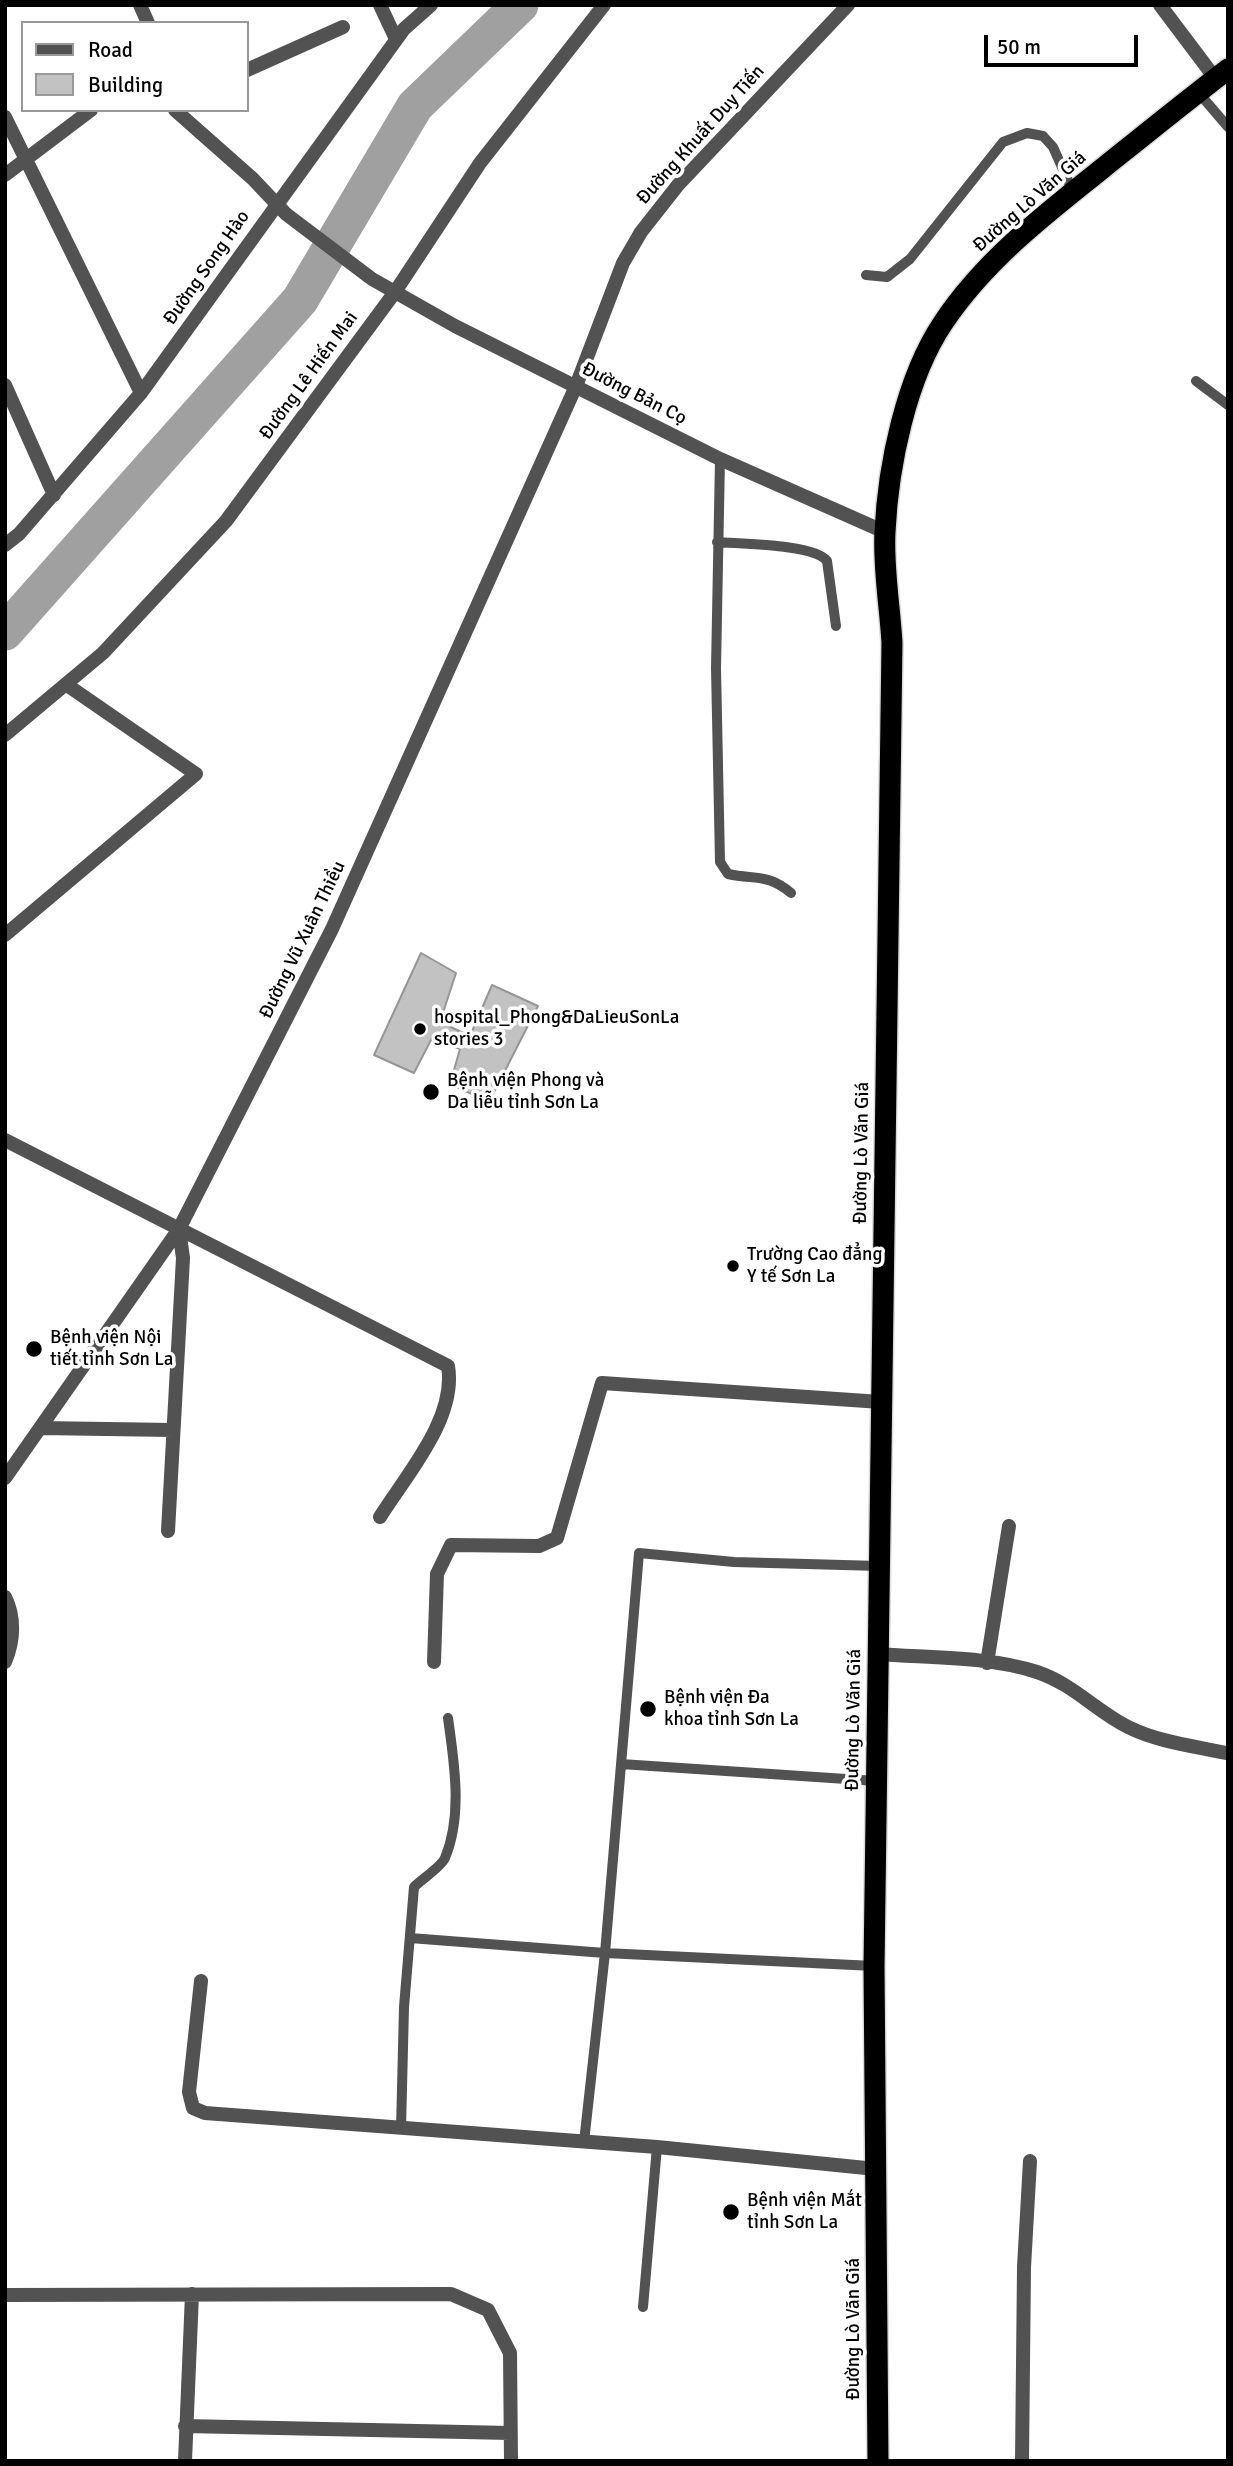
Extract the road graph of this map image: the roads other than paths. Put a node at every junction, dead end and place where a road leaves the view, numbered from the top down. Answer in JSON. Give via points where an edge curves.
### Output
{"nodes":[{"id":1,"x":140,"y":5,"type":"edge"},
{"id":2,"x":380,"y":5,"type":"edge"},
{"id":3,"x":431,"y":5,"type":"edge"},
{"id":4,"x":604,"y":5,"type":"edge"},
{"id":5,"x":848,"y":5,"type":"edge"},
{"id":6,"x":1160,"y":5,"type":"edge"},
{"id":7,"x":147,"y":21,"type":"edge"},
{"id":8,"x":343,"y":27,"type":"dead end"},
{"id":9,"x":397,"y":39,"type":"junction"},
{"id":10,"x":248,"y":70,"type":"edge"},
{"id":11,"x":1222,"y":74,"type":"edge"},
{"id":12,"x":1198,"y":92,"type":"junction"},
{"id":13,"x":88,"y":112,"type":"edge"},
{"id":14,"x":177,"y":112,"type":"edge"},
{"id":15,"x":5,"y":117,"type":"edge"},
{"id":16,"x":1228,"y":127,"type":"edge"},
{"id":17,"x":27,"y":160,"type":"junction"},
{"id":18,"x":5,"y":175,"type":"edge"},
{"id":19,"x":1073,"y":192,"type":"junction"},
{"id":20,"x":281,"y":209,"type":"junction"},
{"id":21,"x":866,"y":275,"type":"dead end"},
{"id":22,"x":395,"y":292,"type":"junction"},
{"id":23,"x":1196,"y":381,"type":"dead end"},
{"id":24,"x":5,"y":385,"type":"edge"},
{"id":25,"x":576,"y":386,"type":"junction"},
{"id":26,"x":141,"y":393,"type":"junction"},
{"id":27,"x":1228,"y":405,"type":"edge"},
{"id":28,"x":720,"y":460,"type":"junction"},
{"id":29,"x":54,"y":495,"type":"junction"},
{"id":30,"x":885,"y":532,"type":"junction"},
{"id":31,"x":717,"y":542,"type":"junction"},
{"id":32,"x":5,"y":545,"type":"edge"},
{"id":33,"x":836,"y":626,"type":"dead end"},
{"id":34,"x":67,"y":685,"type":"junction"},
{"id":35,"x":5,"y":735,"type":"edge"},
{"id":36,"x":791,"y":893,"type":"dead end"},
{"id":37,"x":5,"y":935,"type":"edge"},
{"id":38,"x":5,"y":1140,"type":"edge"},
{"id":39,"x":179,"y":1229,"type":"junction"},
{"id":40,"x":881,"y":1402,"type":"junction"},
{"id":41,"x":40,"y":1427,"type":"junction"},
{"id":42,"x":173,"y":1430,"type":"junction"},
{"id":43,"x":5,"y":1478,"type":"edge"},
{"id":44,"x":380,"y":1517,"type":"dead end"},
{"id":45,"x":1009,"y":1526,"type":"dead end"},
{"id":46,"x":168,"y":1531,"type":"dead end"},
{"id":47,"x":878,"y":1566,"type":"junction"},
{"id":48,"x":5,"y":1597,"type":"edge"},
{"id":49,"x":877,"y":1654,"type":"junction"},
{"id":50,"x":5,"y":1662,"type":"edge"},
{"id":51,"x":434,"y":1662,"type":"dead end"},
{"id":52,"x":987,"y":1663,"type":"junction"},
{"id":53,"x":448,"y":1718,"type":"dead end"},
{"id":54,"x":1226,"y":1753,"type":"edge"},
{"id":55,"x":621,"y":1764,"type":"junction"},
{"id":56,"x":876,"y":1781,"type":"junction"},
{"id":57,"x":410,"y":1938,"type":"junction"},
{"id":58,"x":605,"y":1953,"type":"junction"},
{"id":59,"x":874,"y":1966,"type":"junction"},
{"id":60,"x":201,"y":1981,"type":"dead end"},
{"id":61,"x":401,"y":2129,"type":"junction"},
{"id":62,"x":584,"y":2142,"type":"junction"},
{"id":63,"x":657,"y":2147,"type":"junction"},
{"id":64,"x":1030,"y":2161,"type":"dead end"},
{"id":65,"x":876,"y":2169,"type":"junction"},
{"id":66,"x":5,"y":2294,"type":"edge"},
{"id":67,"x":192,"y":2294,"type":"junction"},
{"id":68,"x":643,"y":2307,"type":"dead end"},
{"id":69,"x":185,"y":2426,"type":"junction"},
{"id":70,"x":510,"y":2433,"type":"junction"},
{"id":71,"x":185,"y":2461,"type":"edge"},
{"id":72,"x":511,"y":2461,"type":"edge"},
{"id":73,"x":878,"y":2461,"type":"edge"},
{"id":74,"x":1022,"y":2461,"type":"edge"}],
"edges":[{"from":1,"to":7,"type":"street"},
{"from":2,"to":9,"type":"street"},
{"from":3,"to":9,"type":"street","name":"Đường Song Hào"},
{"from":4,"to":22,"type":"street","name":"Đường Lê Hiến Mai","via":[[480,163]]},
{"from":5,"to":25,"type":"street","name":"Đường Khuất Duy Tiến","via":[[657,209],[623,263]]},
{"from":6,"to":11,"type":"street"},
{"from":8,"to":10,"type":"street"},
{"from":9,"to":20,"type":"street","name":"Đường Song Hào"},
{"from":11,"to":12,"type":"highway","name":"Đường Lò Văn Giá"},
{"from":12,"to":16,"type":"lane"},
{"from":12,"to":19,"type":"highway","name":"Đường Lò Văn Giá"},
{"from":13,"to":17,"type":"street"},
{"from":14,"to":20,"type":"street"},
{"from":15,"to":17,"type":"street"},
{"from":17,"to":18,"type":"street"},
{"from":17,"to":26,"type":"street"},
{"from":19,"to":21,"type":"lane","via":[[1053,147],[1043,136],[1027,133],[1003,142],[910,259],[887,277]]},
{"from":19,"to":30,"type":"highway","name":"Đường Lò Văn Giá","via":[[1014,242],[942,324],[914,380],[896,450]]},
{"from":20,"to":22,"type":"street","name":"Đường Bản Cọ"},
{"from":20,"to":26,"type":"street","name":"Đường Song Hào"},
{"from":22,"to":25,"type":"street","name":"Đường Bản Cọ"},
{"from":22,"to":34,"type":"street","name":"Đường Lê Hiến Mai","via":[[226,522]]},
{"from":23,"to":27,"type":"lane"},
{"from":24,"to":29,"type":"street"},
{"from":25,"to":28,"type":"street","name":"Đường Bản Cọ"},
{"from":25,"to":39,"type":"street","name":"Đường Vũ Xuân Thiều","via":[[332,929]]},
{"from":26,"to":29,"type":"street","name":"Đường Song Hào"},
{"from":28,"to":30,"type":"street","name":"Đường Bản Cọ"},
{"from":28,"to":31,"type":"lane"},
{"from":29,"to":32,"type":"street","name":"Đường Song Hào"},
{"from":30,"to":40,"type":"highway","name":"Đường Lò Văn Giá","via":[[892,643]]},
{"from":31,"to":33,"type":"lane","via":[[822,555],[827,561]]},
{"from":31,"to":36,"type":"lane","via":[[720,862],[728,874],[777,881]]},
{"from":34,"to":35,"type":"street","name":"Đường Lê Hiến Mai"},
{"from":34,"to":37,"type":"street","via":[[196,774]]},
{"from":38,"to":39,"type":"street"},
{"from":39,"to":41,"type":"street","name":"Đường Vũ Xuân Thiều"},
{"from":39,"to":42,"type":"street","via":[[183,1258]]},
{"from":39,"to":44,"type":"street","via":[[448,1366],[447,1406]]},
{"from":40,"to":47,"type":"highway","name":"Đường Lò Văn Giá"},
{"from":40,"to":51,"type":"street","via":[[602,1383],[556,1538],[540,1546],[451,1545],[437,1574]]},
{"from":41,"to":42,"type":"street"},
{"from":41,"to":43,"type":"street","name":"Đường Vũ Xuân Thiều"},
{"from":42,"to":46,"type":"street"},
{"from":45,"to":52,"type":"street"},
{"from":47,"to":49,"type":"highway","name":"Đường Lò Văn Giá"},
{"from":47,"to":55,"type":"lane","via":[[734,1562],[639,1553]]},
{"from":48,"to":50,"type":"street","via":[[13,1633]]},
{"from":49,"to":52,"type":"street"},
{"from":49,"to":56,"type":"highway","name":"Đường Lò Văn Giá"},
{"from":52,"to":54,"type":"street","via":[[1021,1668],[1061,1682],[1145,1735]]},
{"from":53,"to":57,"type":"lane","via":[[455,1774],[454,1818],[445,1860],[414,1887]]},
{"from":55,"to":56,"type":"lane"},
{"from":55,"to":58,"type":"lane"},
{"from":56,"to":59,"type":"highway","name":"Đường Lò Văn Giá"},
{"from":57,"to":58,"type":"lane"},
{"from":57,"to":61,"type":"lane"},
{"from":58,"to":59,"type":"lane"},
{"from":58,"to":62,"type":"lane"},
{"from":59,"to":65,"type":"highway","name":"Đường Lò Văn Giá"},
{"from":60,"to":61,"type":"street","via":[[189,2092],[193,2108],[205,2113]]},
{"from":61,"to":62,"type":"street"},
{"from":62,"to":63,"type":"street"},
{"from":63,"to":65,"type":"street"},
{"from":63,"to":68,"type":"lane"},
{"from":64,"to":74,"type":"street"},
{"from":65,"to":73,"type":"highway","name":"Đường Lò Văn Giá"},
{"from":66,"to":67,"type":"street"},
{"from":67,"to":69,"type":"street"},
{"from":67,"to":70,"type":"street","via":[[451,2294],[463,2299],[488,2310],[510,2353]]},
{"from":69,"to":70,"type":"street"},
{"from":69,"to":71,"type":"street"},
{"from":70,"to":72,"type":"street"}]}
